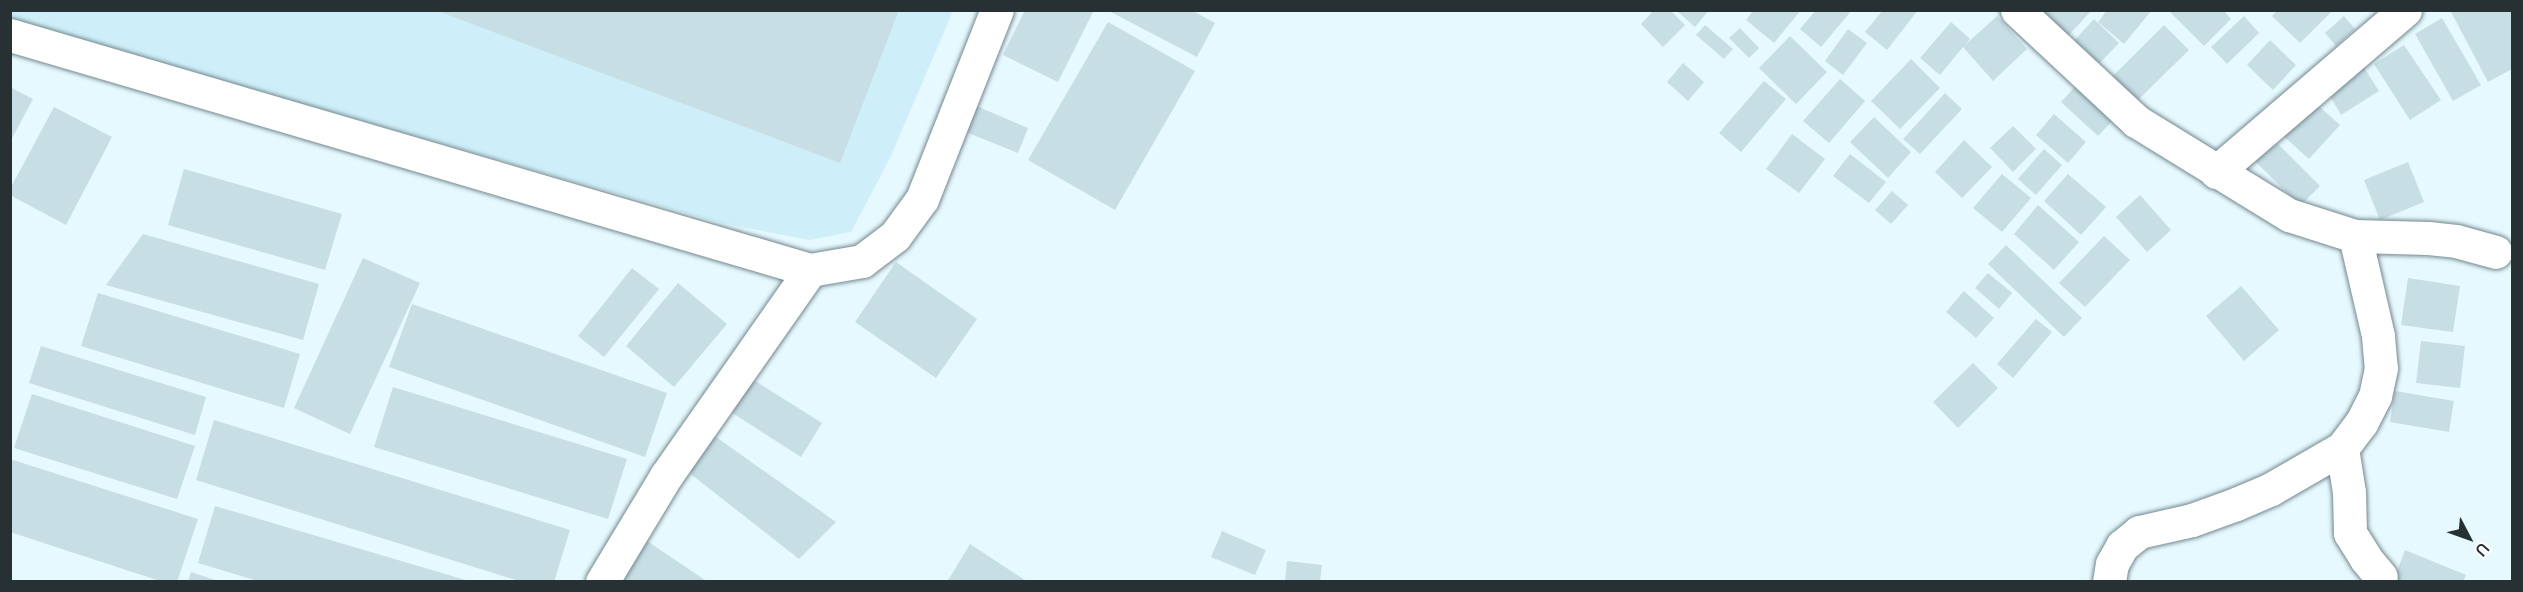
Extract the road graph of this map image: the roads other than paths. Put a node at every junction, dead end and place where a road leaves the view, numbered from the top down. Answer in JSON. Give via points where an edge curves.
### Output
{"nodes":[{"id":1,"x":997,"y":10,"type":"edge"},
{"id":2,"x":2017,"y":10,"type":"edge"},
{"id":3,"x":2405,"y":10,"type":"edge"},
{"id":4,"x":10,"y":35,"type":"edge"},
{"id":5,"x":2216,"y":172,"type":"junction"},
{"id":6,"x":2355,"y":236,"type":"junction"},
{"id":7,"x":2496,"y":252,"type":"dead end"},
{"id":8,"x":810,"y":270,"type":"junction"},
{"id":9,"x":2342,"y":448,"type":"junction"},
{"id":10,"x":2381,"y":577,"type":"dead end"},
{"id":11,"x":602,"y":582,"type":"edge"},
{"id":12,"x":2109,"y":582,"type":"edge"}],
"edges":[{"from":1,"to":8,"type":"street","via":[[922,199],[895,236],[862,261]]},
{"from":2,"to":5,"type":"street","via":[[2136,122]]},
{"from":3,"to":5,"type":"street"},
{"from":4,"to":8,"type":"street"},
{"from":5,"to":6,"type":"street","via":[[2289,214]]},
{"from":6,"to":7,"type":"street","via":[[2428,237]]},
{"from":6,"to":9,"type":"street","via":[[2378,336],[2380,368],[2375,396]]},
{"from":8,"to":11,"type":"street","via":[[666,476]]},
{"from":9,"to":10,"type":"street","via":[[2350,533]]},
{"from":9,"to":12,"type":"street","via":[[2271,489],[2236,504],[2192,520],[2139,532],[2122,546],[2112,564]]}]}
